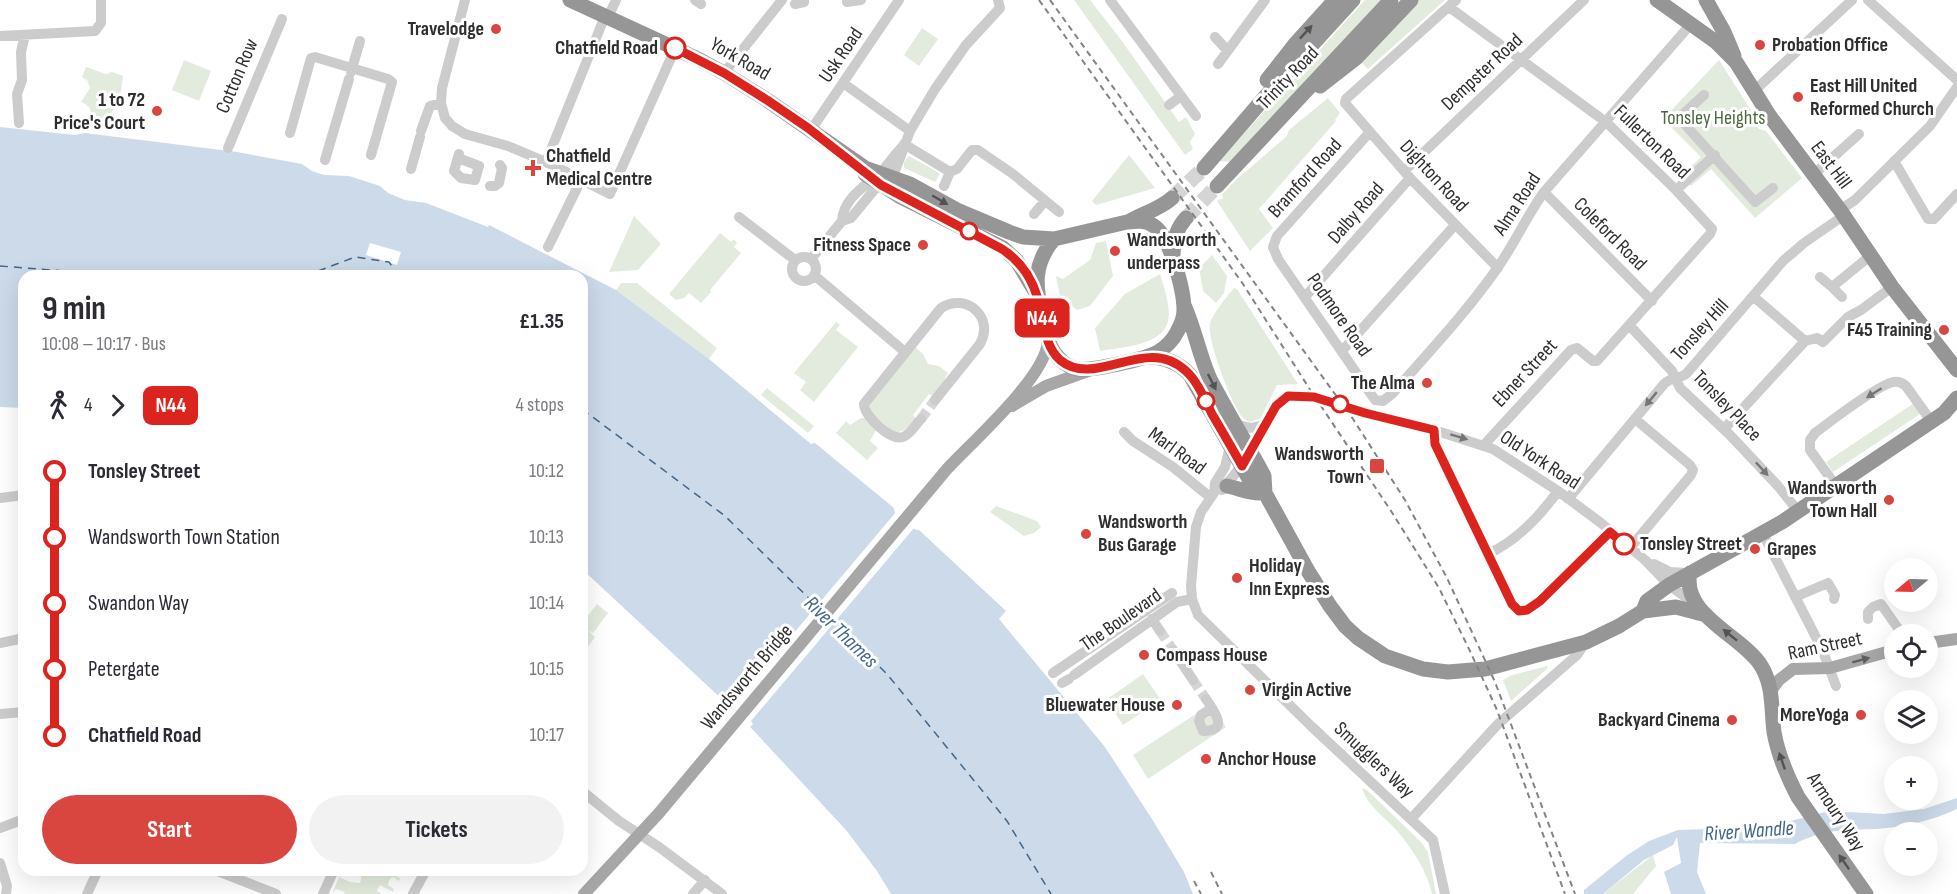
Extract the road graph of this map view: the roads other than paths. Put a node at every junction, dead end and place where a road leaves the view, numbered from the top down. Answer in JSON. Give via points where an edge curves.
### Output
{"nodes":[{"id":1,"x":101,"y":0,"type":"edge"},
{"id":2,"x":465,"y":0,"type":"edge"},
{"id":3,"x":570,"y":0,"type":"edge"},
{"id":4,"x":616,"y":0,"type":"edge"},
{"id":5,"x":782,"y":0,"type":"edge"},
{"id":6,"x":861,"y":0,"type":"edge"},
{"id":7,"x":899,"y":0,"type":"edge"},
{"id":8,"x":1110,"y":0,"type":"edge"},
{"id":9,"x":1265,"y":0,"type":"edge"},
{"id":10,"x":1335,"y":0,"type":"edge"},
{"id":11,"x":1353,"y":0,"type":"edge"},
{"id":12,"x":1391,"y":0,"type":"edge"},
{"id":13,"x":1412,"y":0,"type":"edge"},
{"id":14,"x":1584,"y":0,"type":"edge"},
{"id":15,"x":1706,"y":0,"type":"edge"},
{"id":16,"x":1852,"y":0,"type":"edge"},
{"id":17,"x":1868,"y":0,"type":"edge"},
{"id":18,"x":847,"y":2,"type":"dead end"},
{"id":19,"x":1002,"y":3,"type":"edge"},
{"id":20,"x":1452,"y":3,"type":"edge"},
{"id":21,"x":1669,"y":3,"type":"edge"},
{"id":22,"x":607,"y":16,"type":"junction"},
{"id":23,"x":282,"y":19,"type":"dead end"},
{"id":24,"x":1691,"y":24,"type":"junction"},
{"id":25,"x":25,"y":35,"type":"junction"},
{"id":26,"x":0,"y":36,"type":"edge"},
{"id":27,"x":1215,"y":37,"type":"dead end"},
{"id":28,"x":360,"y":41,"type":"dead end"},
{"id":29,"x":675,"y":48,"type":"junction"},
{"id":30,"x":1227,"y":50,"type":"junction"},
{"id":31,"x":1521,"y":60,"type":"junction"},
{"id":32,"x":1736,"y":62,"type":"junction"},
{"id":33,"x":1218,"y":64,"type":"dead end"},
{"id":34,"x":724,"y":73,"type":"junction"},
{"id":35,"x":351,"y":74,"type":"junction"},
{"id":36,"x":1957,"y":80,"type":"edge"},
{"id":37,"x":843,"y":83,"type":"junction"},
{"id":38,"x":1957,"y":87,"type":"edge"},
{"id":39,"x":1754,"y":91,"type":"junction"},
{"id":40,"x":1704,"y":95,"type":"dead end"},
{"id":41,"x":1181,"y":96,"type":"junction"},
{"id":42,"x":1295,"y":102,"type":"junction"},
{"id":43,"x":441,"y":103,"type":"junction"},
{"id":44,"x":1169,"y":105,"type":"dead end"},
{"id":45,"x":1196,"y":116,"type":"dead end"},
{"id":46,"x":1606,"y":122,"type":"junction"},
{"id":47,"x":19,"y":123,"type":"dead end"},
{"id":48,"x":811,"y":130,"type":"junction"},
{"id":49,"x":910,"y":130,"type":"junction"},
{"id":50,"x":290,"y":133,"type":"dead end"},
{"id":51,"x":1370,"y":133,"type":"junction"},
{"id":52,"x":1858,"y":134,"type":"dead end"},
{"id":53,"x":904,"y":144,"type":"junction"},
{"id":54,"x":461,"y":147,"type":"junction"},
{"id":55,"x":228,"y":148,"type":"dead end"},
{"id":56,"x":1222,"y":148,"type":"junction"},
{"id":57,"x":371,"y":155,"type":"dead end"},
{"id":58,"x":1715,"y":155,"type":"junction"},
{"id":59,"x":326,"y":160,"type":"dead end"},
{"id":60,"x":1894,"y":161,"type":"junction"},
{"id":61,"x":546,"y":162,"type":"junction"},
{"id":62,"x":500,"y":165,"type":"dead end"},
{"id":63,"x":1204,"y":168,"type":"tunnel mouth"},
{"id":64,"x":411,"y":169,"type":"dead end"},
{"id":65,"x":950,"y":171,"type":"junction"},
{"id":66,"x":1407,"y":175,"type":"junction"},
{"id":67,"x":1813,"y":175,"type":"junction"},
{"id":68,"x":880,"y":179,"type":"junction"},
{"id":69,"x":581,"y":180,"type":"junction"},
{"id":70,"x":482,"y":183,"type":"junction"},
{"id":71,"x":944,"y":186,"type":"dead end"},
{"id":72,"x":1217,"y":186,"type":"tunnel mouth"},
{"id":73,"x":1773,"y":188,"type":"dead end"},
{"id":74,"x":1676,"y":190,"type":"junction"},
{"id":75,"x":1544,"y":192,"type":"junction"},
{"id":76,"x":1957,"y":195,"type":"edge"},
{"id":77,"x":1172,"y":198,"type":"tunnel mouth"},
{"id":78,"x":1045,"y":201,"type":"junction"},
{"id":79,"x":1059,"y":212,"type":"dead end"},
{"id":80,"x":1841,"y":213,"type":"junction"},
{"id":81,"x":1034,"y":214,"type":"dead end"},
{"id":82,"x":739,"y":217,"type":"dead end"},
{"id":83,"x":1186,"y":218,"type":"tunnel mouth"},
{"id":84,"x":1127,"y":222,"type":"junction"},
{"id":85,"x":1455,"y":225,"type":"junction"},
{"id":86,"x":1054,"y":239,"type":"junction"},
{"id":87,"x":548,"y":248,"type":"dead end"},
{"id":88,"x":1274,"y":249,"type":"joint"},
{"id":89,"x":1870,"y":256,"type":"junction"},
{"id":90,"x":795,"y":260,"type":"junction"},
{"id":91,"x":811,"y":260,"type":"junction"},
{"id":92,"x":1174,"y":264,"type":"junction"},
{"id":93,"x":1498,"y":268,"type":"junction"},
{"id":94,"x":814,"y":275,"type":"junction"},
{"id":95,"x":1820,"y":277,"type":"dead end"},
{"id":96,"x":1832,"y":287,"type":"junction"},
{"id":97,"x":1892,"y":287,"type":"junction"},
{"id":98,"x":1037,"y":295,"type":"junction"},
{"id":99,"x":1305,"y":297,"type":"junction"},
{"id":100,"x":1754,"y":297,"type":"junction"},
{"id":101,"x":1842,"y":297,"type":"dead end"},
{"id":102,"x":1652,"y":301,"type":"junction"},
{"id":103,"x":1184,"y":305,"type":"junction"},
{"id":104,"x":1630,"y":326,"type":"junction"},
{"id":105,"x":1805,"y":341,"type":"junction"},
{"id":106,"x":1048,"y":342,"type":"junction"},
{"id":107,"x":1342,"y":351,"type":"junction"},
{"id":108,"x":904,"y":352,"type":"junction"},
{"id":109,"x":1144,"y":357,"type":"junction"},
{"id":110,"x":1598,"y":361,"type":"joint"},
{"id":111,"x":1093,"y":369,"type":"junction"},
{"id":112,"x":1955,"y":371,"type":"edge"},
{"id":113,"x":1672,"y":379,"type":"junction"},
{"id":114,"x":1304,"y":396,"type":"tunnel mouth"},
{"id":115,"x":1957,"y":398,"type":"edge"},
{"id":116,"x":935,"y":400,"type":"tunnel mouth"},
{"id":117,"x":1375,"y":400,"type":"joint"},
{"id":118,"x":1008,"y":408,"type":"junction"},
{"id":119,"x":1365,"y":413,"type":"tunnel mouth"},
{"id":120,"x":1944,"y":415,"type":"edge"},
{"id":121,"x":921,"y":419,"type":"tunnel mouth"},
{"id":122,"x":1635,"y":419,"type":"junction"},
{"id":123,"x":1235,"y":424,"type":"junction"},
{"id":124,"x":1267,"y":424,"type":"junction"},
{"id":125,"x":1724,"y":429,"type":"junction"},
{"id":126,"x":1434,"y":430,"type":"junction"},
{"id":127,"x":1124,"y":432,"type":"dead end"},
{"id":128,"x":1484,"y":445,"type":"junction"},
{"id":129,"x":1230,"y":446,"type":"junction"},
{"id":130,"x":1247,"y":459,"type":"junction"},
{"id":131,"x":1836,"y":486,"type":"junction"},
{"id":132,"x":1558,"y":491,"type":"junction"},
{"id":133,"x":1217,"y":492,"type":"junction"},
{"id":134,"x":1265,"y":493,"type":"junction"},
{"id":135,"x":18,"y":496,"type":"edge"},
{"id":136,"x":0,"y":498,"type":"edge"},
{"id":137,"x":1568,"y":499,"type":"junction"},
{"id":138,"x":1798,"y":511,"type":"junction"},
{"id":139,"x":1610,"y":532,"type":"junction"},
{"id":140,"x":1763,"y":534,"type":"junction"},
{"id":141,"x":1630,"y":548,"type":"junction"},
{"id":142,"x":1488,"y":554,"type":"junction"},
{"id":143,"x":1648,"y":563,"type":"junction"},
{"id":144,"x":1690,"y":573,"type":"junction"},
{"id":145,"x":1669,"y":585,"type":"junction"},
{"id":146,"x":1173,"y":593,"type":"dead end"},
{"id":147,"x":1795,"y":597,"type":"junction"},
{"id":148,"x":1192,"y":599,"type":"junction"},
{"id":149,"x":1834,"y":599,"type":"dead end"},
{"id":150,"x":1701,"y":610,"type":"junction"},
{"id":151,"x":1642,"y":611,"type":"junction"},
{"id":152,"x":1152,"y":619,"type":"junction"},
{"id":153,"x":1868,"y":619,"type":"dead end"},
{"id":154,"x":1895,"y":624,"type":"edge"},
{"id":155,"x":1160,"y":631,"type":"tunnel mouth"},
{"id":156,"x":18,"y":639,"type":"edge"},
{"id":157,"x":1957,"y":639,"type":"edge"},
{"id":158,"x":1938,"y":641,"type":"edge"},
{"id":159,"x":1586,"y":642,"type":"junction"},
{"id":160,"x":0,"y":643,"type":"edge"},
{"id":161,"x":1173,"y":650,"type":"tunnel mouth"},
{"id":162,"x":1884,"y":654,"type":"edge"},
{"id":163,"x":1830,"y":668,"type":"junction"},
{"id":164,"x":1053,"y":673,"type":"dead end"},
{"id":165,"x":1068,"y":679,"type":"dead end"},
{"id":166,"x":1193,"y":680,"type":"tunnel mouth"},
{"id":167,"x":1836,"y":686,"type":"dead end"},
{"id":168,"x":1771,"y":691,"type":"junction"},
{"id":169,"x":18,"y":712,"type":"edge"},
{"id":170,"x":0,"y":714,"type":"edge"},
{"id":171,"x":588,"y":796,"type":"edge"},
{"id":172,"x":1411,"y":819,"type":"junction"},
{"id":173,"x":18,"y":821,"type":"edge"},
{"id":174,"x":0,"y":828,"type":"edge"},
{"id":175,"x":639,"y":834,"type":"junction"},
{"id":176,"x":0,"y":863,"type":"edge"},
{"id":177,"x":95,"y":876,"type":"edge"},
{"id":178,"x":231,"y":876,"type":"edge"},
{"id":179,"x":246,"y":876,"type":"edge"},
{"id":180,"x":331,"y":876,"type":"edge"},
{"id":181,"x":423,"y":876,"type":"edge"},
{"id":182,"x":705,"y":880,"type":"junction"},
{"id":183,"x":244,"y":881,"type":"junction"},
{"id":184,"x":1864,"y":893,"type":"edge"},
{"id":185,"x":6,"y":894,"type":"edge"},
{"id":186,"x":87,"y":894,"type":"edge"},
{"id":187,"x":276,"y":894,"type":"edge"},
{"id":188,"x":323,"y":894,"type":"edge"},
{"id":189,"x":413,"y":894,"type":"edge"},
{"id":190,"x":584,"y":894,"type":"edge"},
{"id":191,"x":693,"y":894,"type":"edge"},
{"id":192,"x":722,"y":894,"type":"edge"},
{"id":193,"x":1445,"y":894,"type":"edge"}],
"edges":[{"from":1,"to":25,"type":"street","via":[[101,23],[94,32]]},
{"from":2,"to":43,"type":"street"},
{"from":3,"to":22,"type":"highway","name":"York Road"},
{"from":4,"to":22,"type":"street"},
{"from":5,"to":34,"type":"street"},
{"from":6,"to":18,"type":"street","name":"Usk Road"},
{"from":7,"to":37,"type":"street","name":"Usk Road"},
{"from":8,"to":41,"type":"street"},
{"from":9,"to":30,"type":"street"},
{"from":56,"to":10,"type":"highway","one_way":true,"via":[[1296,43]]},
{"from":11,"to":56,"type":"highway","name":"Trinity Road"},
{"from":12,"to":42,"type":"highway","name":"Trinity Road"},
{"from":13,"to":42,"type":"highway","via":[[1356,58]]},
{"from":14,"to":31,"type":"street","name":"Dempster Road"},
{"from":15,"to":32,"type":"highway"},
{"from":16,"to":39,"type":"street"},
{"from":17,"to":36,"type":"street"},
{"from":19,"to":49,"type":"street","via":[[966,45]]},
{"from":20,"to":31,"type":"street","name":"Fullerton Road"},
{"from":20,"to":51,"type":"street","name":"Dighton Road","via":[[1346,99],[1346,106]]},
{"from":21,"to":24,"type":"highway","name":"East Hill"},
{"from":22,"to":29,"type":"highway","name":"York Road"},
{"from":22,"to":61,"type":"street"},
{"from":23,"to":55,"type":"street","name":"Cotton Row"},
{"from":24,"to":32,"type":"highway","name":"East Hill"},
{"from":24,"to":46,"type":"street","name":"Alma Road"},
{"from":25,"to":26,"type":"street"},
{"from":25,"to":47,"type":"street","via":[[22,80],[17,94]]},
{"from":27,"to":30,"type":"street"},
{"from":28,"to":35,"type":"street"},
{"from":29,"to":34,"type":"highway","name":"York Road"},
{"from":29,"to":69,"type":"street","via":[[610,194]]},
{"from":30,"to":33,"type":"street"},
{"from":31,"to":46,"type":"street","name":"Fullerton Road"},
{"from":31,"to":66,"type":"street","name":"Dempster Road"},
{"from":32,"to":39,"type":"highway","name":"East Hill"},
{"from":34,"to":48,"type":"highway","name":"York Road"},
{"from":35,"to":50,"type":"street","via":[[311,58]]},
{"from":35,"to":57,"type":"street","via":[[392,82]]},
{"from":35,"to":59,"type":"street"},
{"from":37,"to":48,"type":"street","name":"Usk Road"},
{"from":37,"to":49,"type":"street"},
{"from":38,"to":60,"type":"street","name":"Tonsley Hill","via":[[1930,126]]},
{"from":39,"to":67,"type":"highway","name":"East Hill"},
{"from":40,"to":58,"type":"street","via":[[1679,118]]},
{"from":41,"to":44,"type":"street"},
{"from":41,"to":45,"type":"street"},
{"from":42,"to":72,"type":"highway","name":"Trinity Road"},
{"from":43,"to":54,"type":"street"},
{"from":43,"to":64,"type":"street","via":[[430,106]]},
{"from":46,"to":74,"type":"street","name":"Fullerton Road"},
{"from":46,"to":75,"type":"street","name":"Alma Road"},
{"from":48,"to":68,"type":"highway","name":"York Road"},
{"from":49,"to":53,"type":"street"},
{"from":51,"to":66,"type":"street","name":"Dighton Road"},
{"from":51,"to":88,"type":"street","name":"Bramford Road","via":[[1277,236]]},
{"from":52,"to":67,"type":"street"},
{"from":53,"to":65,"type":"street"},
{"from":53,"to":68,"type":"street","via":[[897,167]]},
{"from":54,"to":61,"type":"street","via":[[508,146]]},
{"from":54,"to":70,"type":"street","via":[[479,166]]},
{"from":54,"to":70,"type":"street","via":[[454,171],[457,176]]},
{"from":56,"to":63,"type":"highway","name":"Trinity Road"},
{"from":58,"to":73,"type":"street","via":[[1755,202]]},
{"from":58,"to":74,"type":"street"},
{"from":60,"to":76,"type":"street","via":[[1928,219],[1934,219]]},
{"from":60,"to":80,"type":"street","name":"Tonsley Hill"},
{"from":61,"to":69,"type":"street"},
{"from":62,"to":70,"type":"street","via":[[499,183]]},
{"from":65,"to":71,"type":"street"},
{"from":65,"to":78,"type":"street","via":[[957,169],[972,150],[978,150]]},
{"from":66,"to":85,"type":"street","name":"Dighton Road"},
{"from":66,"to":99,"type":"street","name":"Dalby Road"},
{"from":67,"to":80,"type":"highway","name":"East Hill"},
{"from":68,"to":86,"type":"highway","name":"York Road","one_way":true,"via":[[910,184],[959,211],[1023,237]]},
{"from":68,"to":91,"type":"street","via":[[863,185],[843,211],[842,221]]},
{"from":68,"to":98,"type":"highway","name":"York Road","via":[[1009,253],[1022,267]]},
{"from":69,"to":87,"type":"street"},
{"from":74,"to":102,"type":"street","name":"Fullerton Road","via":[[1711,231]]},
{"from":75,"to":93,"type":"street","name":"Alma Road"},
{"from":75,"to":102,"type":"street","name":"Coleford Road"},
{"from":77,"to":84,"type":"highway"},
{"from":78,"to":79,"type":"street"},
{"from":78,"to":81,"type":"street"},
{"from":80,"to":89,"type":"highway","name":"East Hill"},
{"from":80,"to":100,"type":"street","name":"Tonsley Hill","via":[[1794,251]]},
{"from":82,"to":90,"type":"street"},
{"from":83,"to":92,"type":"highway","via":[[1174,243]]},
{"from":84,"to":86,"type":"highway"},
{"from":84,"to":92,"type":"highway","via":[[1146,222],[1156,227],[1169,246]]},
{"from":85,"to":93,"type":"street","name":"Dighton Road"},
{"from":85,"to":107,"type":"street"},
{"from":86,"to":98,"type":"highway","via":[[1038,265]]},
{"from":88,"to":99,"type":"street","name":"Podmore Road"},
{"from":89,"to":96,"type":"street"},
{"from":89,"to":97,"type":"highway","name":"East Hill"},
{"from":90,"to":91,"type":"street"},
{"from":90,"to":94,"type":"street","via":[[792,271],[796,278],[806,280]]},
{"from":91,"to":94,"type":"street"},
{"from":92,"to":103,"type":"highway"},
{"from":93,"to":117,"type":"street","name":"Alma Road","via":[[1390,396]]},
{"from":94,"to":108,"type":"street"},
{"from":95,"to":96,"type":"street"},
{"from":96,"to":101,"type":"street"},
{"from":97,"to":105,"type":"street","via":[[1848,317],[1823,342],[1817,338]]},
{"from":97,"to":112,"type":"highway","name":"East Hill"},
{"from":98,"to":106,"type":"highway"},
{"from":99,"to":107,"type":"street","name":"Podmore Road"},
{"from":100,"to":105,"type":"street"},
{"from":100,"to":113,"type":"street","name":"Tonsley Hill","via":[[1687,373]]},
{"from":102,"to":104,"type":"street","name":"Fullerton Road"},
{"from":103,"to":109,"type":"highway","via":[[1175,336],[1160,350]]},
{"from":103,"to":123,"type":"highway","one_way":true,"via":[[1210,378]]},
{"from":104,"to":110,"type":"street","name":"Fullerton Road"},
{"from":104,"to":113,"type":"street","name":"Tonsley Place","via":[[1667,365]]},
{"from":105,"to":125,"type":"street"},
{"from":106,"to":111,"type":"highway","via":[[1067,365]]},
{"from":106,"to":118,"type":"main road","via":[[1044,360]]},
{"from":107,"to":117,"type":"street","name":"Podmore Road"},
{"from":108,"to":116,"type":"street","via":[[945,305],[964,302],[979,312],[985,326],[983,339]]},
{"from":108,"to":121,"type":"street","via":[[865,400],[863,408],[896,437],[907,435]]},
{"from":109,"to":111,"type":"highway"},
{"from":109,"to":129,"type":"highway","via":[[1163,358],[1185,370]]},
{"from":110,"to":128,"type":"street","name":"Ebner Street","via":[[1577,348],[1571,350]]},
{"from":111,"to":118,"type":"main road","via":[[1046,386]]},
{"from":113,"to":122,"type":"street","name":"Tonsley Hill","one_way":true},
{"from":113,"to":125,"type":"street","name":"Tonsley Place"},
{"from":114,"to":124,"type":"street","via":[[1282,399]]},
{"from":115,"to":120,"type":"highway"},
{"from":118,"to":175,"type":"main road","name":"Wandsworth Bridge","via":[[960,454]]},
{"from":119,"to":126,"type":"street","name":"Old York Road"},
{"from":120,"to":131,"type":"highway"},
{"from":120,"to":131,"type":"street","one_way":true,"via":[[1895,382],[1872,394],[1815,433],[1809,443]]},
{"from":122,"to":137,"type":"street","name":"Tonsley Hill"},
{"from":122,"to":141,"type":"street","via":[[1693,470]]},
{"from":123,"to":124,"type":"street","via":[[1251,428]]},
{"from":123,"to":130,"type":"highway"},
{"from":124,"to":130,"type":"street"},
{"from":125,"to":138,"type":"street","name":"Tonsley Place","one_way":true},
{"from":126,"to":128,"type":"street","name":"Old York Road","one_way":true},
{"from":126,"to":142,"type":"street","via":[[1435,444]]},
{"from":127,"to":133,"type":"street","name":"Marl Road"},
{"from":128,"to":132,"type":"street","name":"Old York Road"},
{"from":129,"to":130,"type":"highway"},
{"from":129,"to":133,"type":"street","name":"Smugglers Way","via":[[1228,460],[1215,483]]},
{"from":130,"to":133,"type":"street","name":"Smugglers Way"},
{"from":130,"to":134,"type":"highway","via":[[1264,476]]},
{"from":131,"to":138,"type":"highway"},
{"from":132,"to":137,"type":"street","name":"Old York Road"},
{"from":132,"to":142,"type":"street","via":[[1538,516]]},
{"from":133,"to":134,"type":"highway","via":[[1238,487]]},
{"from":133,"to":148,"type":"street","name":"Smugglers Way","via":[[1201,512],[1196,527]]},
{"from":134,"to":159,"type":"highway","via":[[1330,606],[1358,638],[1385,656],[1423,669],[1458,671],[1485,669]]},
{"from":135,"to":136,"type":"street"},
{"from":137,"to":139,"type":"street","name":"Old York Road"},
{"from":138,"to":140,"type":"highway"},
{"from":139,"to":141,"type":"street","name":"Old York Road"},
{"from":139,"to":142,"type":"street","via":[[1540,601],[1522,611],[1512,604]]},
{"from":140,"to":144,"type":"highway"},
{"from":140,"to":147,"type":"street"},
{"from":141,"to":143,"type":"street","name":"Old York Road"},
{"from":143,"to":144,"type":"street","via":[[1670,572]]},
{"from":143,"to":145,"type":"street","name":"Old York Road"},
{"from":144,"to":145,"type":"highway"},
{"from":144,"to":150,"type":"highway","via":[[1689,587]]},
{"from":145,"to":150,"type":"street","name":"Armoury Way"},
{"from":145,"to":151,"type":"highway","via":[[1647,601]]},
{"from":146,"to":164,"type":"street"},
{"from":147,"to":149,"type":"street","via":[[1828,583]]},
{"from":147,"to":163,"type":"street"},
{"from":148,"to":152,"type":"street","name":"The Boulevard","via":[[1177,602]]},
{"from":148,"to":172,"type":"street","name":"Smugglers Way","via":[[1203,622]]},
{"from":150,"to":151,"type":"highway","via":[[1676,607]]},
{"from":168,"to":150,"type":"highway","name":"Armoury Way","one_way":true,"via":[[1766,673],[1754,655]]},
{"from":151,"to":159,"type":"highway"},
{"from":152,"to":155,"type":"street"},
{"from":152,"to":165,"type":"street","name":"The Boulevard"},
{"from":153,"to":154,"type":"street","via":[[1868,612],[1881,604]]},
{"from":156,"to":160,"type":"street"},
{"from":157,"to":158,"type":"main road"},
{"from":159,"to":172,"type":"street","name":"Smugglers Way","via":[[1562,669],[1498,724]]},
{"from":161,"to":166,"type":"street"},
{"from":163,"to":162,"type":"main road","name":"Ram Street","one_way":true},
{"from":163,"to":167,"type":"street"},
{"from":163,"to":168,"type":"main road","name":"Ram Street","via":[[1793,669]]},
{"from":184,"to":168,"type":"highway","name":"Armoury Way","one_way":true,"via":[[1798,797],[1774,731]]},
{"from":169,"to":170,"type":"street"},
{"from":171,"to":175,"type":"street"},
{"from":172,"to":193,"type":"street","name":"Smugglers Way","via":[[1433,840]]},
{"from":173,"to":174,"type":"street"},
{"from":175,"to":182,"type":"street"},
{"from":175,"to":190,"type":"main road","name":"Wandsworth Bridge"},
{"from":176,"to":185,"type":"street"},
{"from":177,"to":186,"type":"street"},
{"from":178,"to":183,"type":"street"},
{"from":179,"to":183,"type":"street"},
{"from":180,"to":188,"type":"street"},
{"from":181,"to":189,"type":"street"},
{"from":182,"to":191,"type":"street"},
{"from":182,"to":192,"type":"street"},
{"from":183,"to":187,"type":"street"}]}
